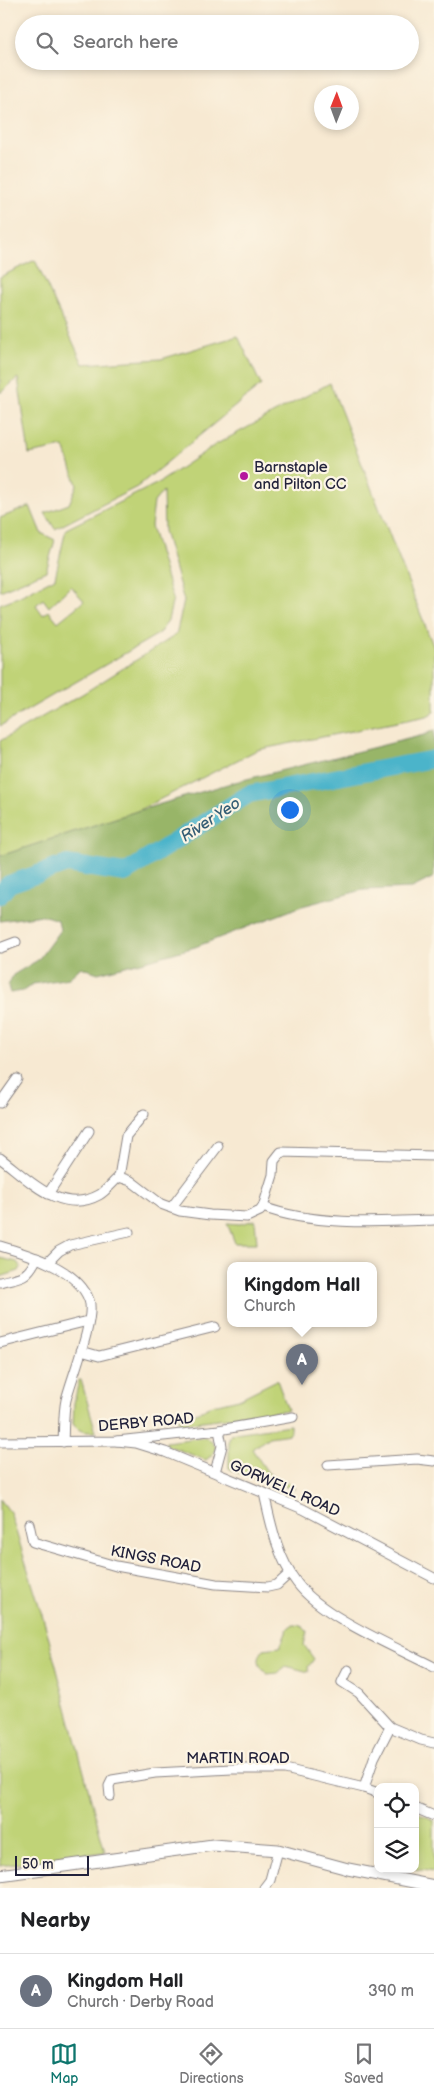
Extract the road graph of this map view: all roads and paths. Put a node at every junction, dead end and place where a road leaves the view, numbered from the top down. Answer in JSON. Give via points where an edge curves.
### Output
{"nodes":[{"id":1,"x":16,"y":942,"type":"dead end"},
{"id":2,"x":0,"y":948,"type":"edge"},
{"id":3,"x":17,"y":1079,"type":"dead end"},
{"id":4,"x":0,"y":1103,"type":"edge"},
{"id":5,"x":144,"y":1114,"type":"dead end"},
{"id":6,"x":89,"y":1130,"type":"dead end"},
{"id":7,"x":218,"y":1146,"type":"dead end"},
{"id":8,"x":434,"y":1156,"type":"edge"},
{"id":9,"x":0,"y":1158,"type":"edge"},
{"id":10,"x":119,"y":1177,"type":"junction"},
{"id":11,"x":48,"y":1194,"type":"junction"},
{"id":12,"x":263,"y":1207,"type":"junction"},
{"id":13,"x":171,"y":1208,"type":"junction"},
{"id":14,"x":434,"y":1220,"type":"edge"},
{"id":15,"x":130,"y":1232,"type":"dead end"},
{"id":16,"x":0,"y":1246,"type":"edge"},
{"id":17,"x":37,"y":1258,"type":"junction"},
{"id":18,"x":48,"y":1262,"type":"junction"},
{"id":19,"x":0,"y":1282,"type":"edge"},
{"id":20,"x":88,"y":1321,"type":"junction"},
{"id":21,"x":215,"y":1328,"type":"dead end"},
{"id":22,"x":0,"y":1342,"type":"edge"},
{"id":23,"x":81,"y":1351,"type":"junction"},
{"id":24,"x":293,"y":1417,"type":"dead end"},
{"id":25,"x":219,"y":1430,"type":"junction"},
{"id":26,"x":117,"y":1440,"type":"junction"},
{"id":27,"x":0,"y":1442,"type":"edge"},
{"id":28,"x":63,"y":1442,"type":"junction"},
{"id":29,"x":434,"y":1461,"type":"edge"},
{"id":30,"x":328,"y":1465,"type":"dead end"},
{"id":31,"x":215,"y":1472,"type":"junction"},
{"id":32,"x":264,"y":1493,"type":"junction"},
{"id":33,"x":29,"y":1524,"type":"dead end"},
{"id":34,"x":290,"y":1574,"type":"junction"},
{"id":35,"x":434,"y":1578,"type":"edge"},
{"id":36,"x":434,"y":1666,"type":"edge"},
{"id":37,"x":348,"y":1670,"type":"dead end"},
{"id":38,"x":390,"y":1727,"type":"junction"},
{"id":39,"x":434,"y":1743,"type":"edge"},
{"id":40,"x":364,"y":1788,"type":"junction"},
{"id":41,"x":374,"y":1792,"type":"edge"},
{"id":42,"x":110,"y":1796,"type":"dead end"},
{"id":43,"x":419,"y":1810,"type":"edge"},
{"id":44,"x":434,"y":1816,"type":"edge"},
{"id":45,"x":278,"y":1850,"type":"junction"},
{"id":46,"x":0,"y":1875,"type":"edge"},
{"id":47,"x":434,"y":1886,"type":"edge"},
{"id":48,"x":264,"y":1888,"type":"edge"}],
"edges":[{"from":1,"to":2,"type":"street"},
{"from":3,"to":4,"type":"street"},
{"from":5,"to":10,"type":"street","via":[[126,1136]]},
{"from":6,"to":11,"type":"street"},
{"from":7,"to":13,"type":"street"},
{"from":8,"to":12,"type":"street","via":[[285,1151],[274,1161]]},
{"from":9,"to":11,"type":"street"},
{"from":10,"to":11,"type":"street","via":[[100,1194],[85,1201],[63,1200]]},
{"from":10,"to":13,"type":"street","via":[[131,1181]]},
{"from":12,"to":13,"type":"street","via":[[253,1215],[242,1217]]},
{"from":12,"to":14,"type":"street","via":[[282,1214],[315,1219]]},
{"from":15,"to":18,"type":"street","via":[[59,1250]]},
{"from":16,"to":17,"type":"street"},
{"from":17,"to":18,"type":"street"},
{"from":17,"to":19,"type":"street","via":[[25,1276]]},
{"from":18,"to":20,"type":"street","via":[[67,1274],[86,1295],[90,1307]]},
{"from":20,"to":22,"type":"street"},
{"from":20,"to":23,"type":"street"},
{"from":21,"to":23,"type":"street","via":[[99,1356]]},
{"from":23,"to":28,"type":"street","via":[[66,1402]]},
{"from":24,"to":25,"type":"street","name":"DERBY ROAD"},
{"from":25,"to":26,"type":"street","name":"DERBY ROAD"},
{"from":25,"to":31,"type":"street","via":[[222,1446]]},
{"from":26,"to":28,"type":"street","name":"DERBY ROAD"},
{"from":26,"to":31,"type":"street","name":"GORWELL ROAD","via":[[153,1448]]},
{"from":27,"to":28,"type":"street","name":"DERBY ROAD"},
{"from":29,"to":30,"type":"street","via":[[417,1459]]},
{"from":31,"to":32,"type":"street","name":"GORWELL ROAD"},
{"from":32,"to":34,"type":"street","via":[[272,1530]]},
{"from":32,"to":35,"type":"street","name":"GORWELL ROAD","via":[[304,1509]]},
{"from":33,"to":34,"type":"street","name":"KINGS ROAD","via":[[33,1542],[116,1566],[170,1577],[258,1588],[277,1585]]},
{"from":34,"to":36,"type":"street","via":[[315,1601],[350,1624]]},
{"from":37,"to":38,"type":"street","via":[[342,1682],[344,1685],[359,1693]]},
{"from":38,"to":39,"type":"street"},
{"from":38,"to":40,"type":"street","via":[[374,1758]]},
{"from":40,"to":41,"type":"street","name":"MARTIN ROAD"},
{"from":40,"to":42,"type":"street","name":"MARTIN ROAD","via":[[285,1769],[232,1768],[155,1773],[112,1780]]},
{"from":43,"to":44,"type":"street"},
{"from":45,"to":46,"type":"street","via":[[213,1845]]},
{"from":45,"to":47,"type":"street","via":[[348,1869]]},
{"from":45,"to":48,"type":"street","via":[[270,1880]]}]}
